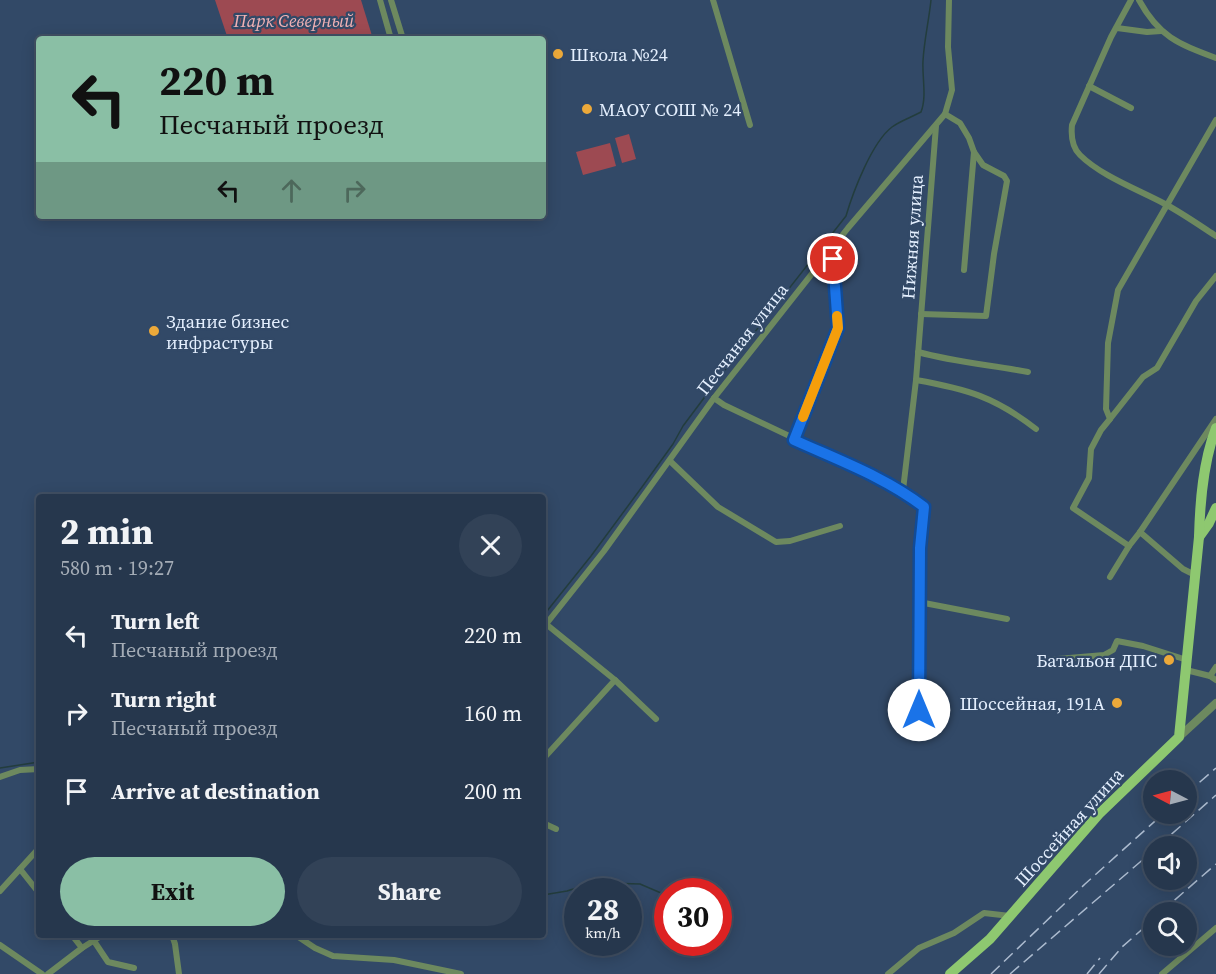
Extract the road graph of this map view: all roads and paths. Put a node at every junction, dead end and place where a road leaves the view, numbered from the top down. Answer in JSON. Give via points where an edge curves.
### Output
{"nodes":[{"id":1,"x":380,"y":0,"type":"edge"},
{"id":2,"x":391,"y":0,"type":"edge"},
{"id":3,"x":713,"y":0,"type":"edge"},
{"id":4,"x":949,"y":0,"type":"edge"},
{"id":5,"x":1131,"y":0,"type":"edge"},
{"id":6,"x":1138,"y":0,"type":"edge"},
{"id":7,"x":1117,"y":28,"type":"junction"},
{"id":8,"x":399,"y":29,"type":"junction"},
{"id":9,"x":1161,"y":31,"type":"junction"},
{"id":10,"x":390,"y":35,"type":"edge"},
{"id":11,"x":402,"y":36,"type":"edge"},
{"id":12,"x":1216,"y":58,"type":"edge"},
{"id":13,"x":1089,"y":86,"type":"junction"},
{"id":14,"x":1131,"y":108,"type":"dead end"},
{"id":15,"x":945,"y":114,"type":"junction"},
{"id":16,"x":1216,"y":120,"type":"edge"},
{"id":17,"x":936,"y":124,"type":"junction"},
{"id":18,"x":750,"y":125,"type":"dead end"},
{"id":19,"x":974,"y":152,"type":"junction"},
{"id":20,"x":1167,"y":205,"type":"junction"},
{"id":21,"x":1216,"y":236,"type":"edge"},
{"id":22,"x":833,"y":248,"type":"junction"},
{"id":23,"x":964,"y":270,"type":"dead end"},
{"id":24,"x":1216,"y":276,"type":"edge"},
{"id":25,"x":921,"y":314,"type":"junction"},
{"id":26,"x":918,"y":352,"type":"junction"},
{"id":27,"x":1028,"y":372,"type":"dead end"},
{"id":28,"x":916,"y":380,"type":"junction"},
{"id":29,"x":714,"y":398,"type":"junction"},
{"id":30,"x":1110,"y":419,"type":"junction"},
{"id":31,"x":1216,"y":419,"type":"edge"},
{"id":32,"x":1216,"y":428,"type":"edge"},
{"id":33,"x":1036,"y":429,"type":"dead end"},
{"id":34,"x":794,"y":440,"type":"junction"},
{"id":35,"x":670,"y":461,"type":"junction"},
{"id":36,"x":903,"y":490,"type":"junction"},
{"id":37,"x":1216,"y":508,"type":"edge"},
{"id":38,"x":840,"y":526,"type":"dead end"},
{"id":39,"x":1140,"y":532,"type":"junction"},
{"id":40,"x":1199,"y":537,"type":"junction"},
{"id":41,"x":1129,"y":546,"type":"junction"},
{"id":42,"x":1195,"y":575,"type":"junction"},
{"id":43,"x":1110,"y":577,"type":"dead end"},
{"id":44,"x":919,"y":602,"type":"junction"},
{"id":45,"x":1007,"y":619,"type":"dead end"},
{"id":46,"x":546,"y":625,"type":"edge"},
{"id":47,"x":546,"y":627,"type":"edge"},
{"id":48,"x":1046,"y":660,"type":"dead end"},
{"id":49,"x":1186,"y":665,"type":"junction"},
{"id":50,"x":1216,"y":667,"type":"edge"},
{"id":51,"x":1213,"y":678,"type":"edge"},
{"id":52,"x":615,"y":680,"type":"junction"},
{"id":53,"x":1216,"y":703,"type":"edge"},
{"id":54,"x":919,"y":710,"type":"dead end"},
{"id":55,"x":656,"y":719,"type":"dead end"},
{"id":56,"x":1179,"y":737,"type":"junction"},
{"id":57,"x":546,"y":756,"type":"edge"},
{"id":58,"x":36,"y":769,"type":"edge"},
{"id":59,"x":0,"y":777,"type":"edge"},
{"id":60,"x":546,"y":824,"type":"edge"},
{"id":61,"x":556,"y":829,"type":"dead end"},
{"id":62,"x":36,"y":851,"type":"edge"},
{"id":63,"x":20,"y":869,"type":"junction"},
{"id":64,"x":36,"y":890,"type":"edge"},
{"id":65,"x":0,"y":891,"type":"edge"},
{"id":66,"x":1011,"y":916,"type":"junction"},
{"id":67,"x":1216,"y":928,"type":"edge"},
{"id":68,"x":74,"y":938,"type":"edge"},
{"id":69,"x":98,"y":938,"type":"edge"},
{"id":70,"x":173,"y":938,"type":"edge"},
{"id":71,"x":300,"y":938,"type":"edge"},
{"id":72,"x":94,"y":941,"type":"junction"},
{"id":73,"x":1,"y":948,"type":"edge"},
{"id":74,"x":82,"y":948,"type":"junction"},
{"id":75,"x":134,"y":968,"type":"dead end"},
{"id":76,"x":42,"y":974,"type":"edge"},
{"id":77,"x":48,"y":974,"type":"edge"},
{"id":78,"x":179,"y":974,"type":"edge"},
{"id":79,"x":461,"y":974,"type":"edge"},
{"id":80,"x":888,"y":974,"type":"edge"},
{"id":81,"x":950,"y":974,"type":"edge"},
{"id":82,"x":1162,"y":974,"type":"edge"}],
"edges":[{"from":1,"to":10,"type":"street"},
{"from":2,"to":8,"type":"street"},
{"from":3,"to":18,"type":"street"},
{"from":4,"to":15,"type":"street","name":"Песчаная улица","via":[[952,90]]},
{"from":5,"to":7,"type":"street"},
{"from":6,"to":9,"type":"street"},
{"from":7,"to":9,"type":"street"},
{"from":7,"to":13,"type":"street"},
{"from":8,"to":10,"type":"street"},
{"from":8,"to":11,"type":"street"},
{"from":9,"to":12,"type":"street","via":[[1179,45]]},
{"from":13,"to":14,"type":"street"},
{"from":13,"to":20,"type":"street","via":[[1072,125],[1074,146],[1080,155],[1118,181]]},
{"from":15,"to":17,"type":"street","name":"Песчаная улица"},
{"from":15,"to":19,"type":"street","via":[[960,123]]},
{"from":16,"to":20,"type":"street"},
{"from":17,"to":22,"type":"street","name":"Песчаная улица"},
{"from":17,"to":25,"type":"street","name":"Нижняя улица"},
{"from":19,"to":23,"type":"street"},
{"from":19,"to":25,"type":"street","via":[[983,165],[1007,181],[986,316]]},
{"from":20,"to":21,"type":"street"},
{"from":20,"to":30,"type":"street","via":[[1118,290],[1107,344],[1106,409]]},
{"from":22,"to":29,"type":"street","name":"Песчаная улица"},
{"from":22,"to":34,"type":"street","via":[[838,328]]},
{"from":24,"to":30,"type":"street","via":[[1196,301],[1157,368],[1143,377]]},
{"from":25,"to":26,"type":"street","name":"Нижняя улица"},
{"from":26,"to":27,"type":"street"},
{"from":26,"to":28,"type":"street","name":"Нижняя улица"},
{"from":28,"to":33,"type":"street","via":[[952,386],[991,399]]},
{"from":28,"to":36,"type":"street","name":"Нижняя улица"},
{"from":29,"to":34,"type":"street"},
{"from":29,"to":35,"type":"street","name":"Песчаная улица"},
{"from":30,"to":41,"type":"street","via":[[1091,449],[1089,478],[1073,508]]},
{"from":31,"to":39,"type":"street"},
{"from":32,"to":40,"type":"main road","via":[[1207,456]]},
{"from":34,"to":36,"type":"street"},
{"from":35,"to":38,"type":"street","via":[[718,507],[776,542]]},
{"from":35,"to":46,"type":"street","name":"Песчаная улица"},
{"from":36,"to":44,"type":"street","via":[[924,507]]},
{"from":37,"to":40,"type":"main road"},
{"from":39,"to":41,"type":"street"},
{"from":39,"to":42,"type":"street","via":[[1182,569]]},
{"from":40,"to":42,"type":"main road"},
{"from":41,"to":43,"type":"street"},
{"from":42,"to":49,"type":"main road"},
{"from":44,"to":45,"type":"street"},
{"from":44,"to":54,"type":"street"},
{"from":47,"to":52,"type":"street","name":"Песчаная улица"},
{"from":48,"to":49,"type":"street","via":[[1104,655],[1113,650],[1117,641],[1143,646]]},
{"from":49,"to":51,"type":"street"},
{"from":49,"to":56,"type":"main road"},
{"from":50,"to":51,"type":"street"},
{"from":52,"to":55,"type":"street","name":"Песчаная улица"},
{"from":52,"to":57,"type":"street"},
{"from":53,"to":56,"type":"street"},
{"from":56,"to":66,"type":"main road","name":"Шоссейная улица","via":[[1099,814]]},
{"from":58,"to":59,"type":"street"},
{"from":60,"to":61,"type":"street"},
{"from":62,"to":63,"type":"street"},
{"from":63,"to":64,"type":"street"},
{"from":63,"to":65,"type":"street"},
{"from":66,"to":80,"type":"street","via":[[984,913],[954,933],[919,948]]},
{"from":66,"to":81,"type":"main road","name":"Шоссейная улица"},
{"from":67,"to":82,"type":"street"},
{"from":68,"to":74,"type":"street"},
{"from":69,"to":72,"type":"street"},
{"from":70,"to":78,"type":"street"},
{"from":71,"to":79,"type":"street","via":[[333,956],[394,960]]},
{"from":72,"to":74,"type":"street"},
{"from":72,"to":75,"type":"street","via":[[108,962]]},
{"from":73,"to":76,"type":"street"},
{"from":74,"to":77,"type":"street"}]}
